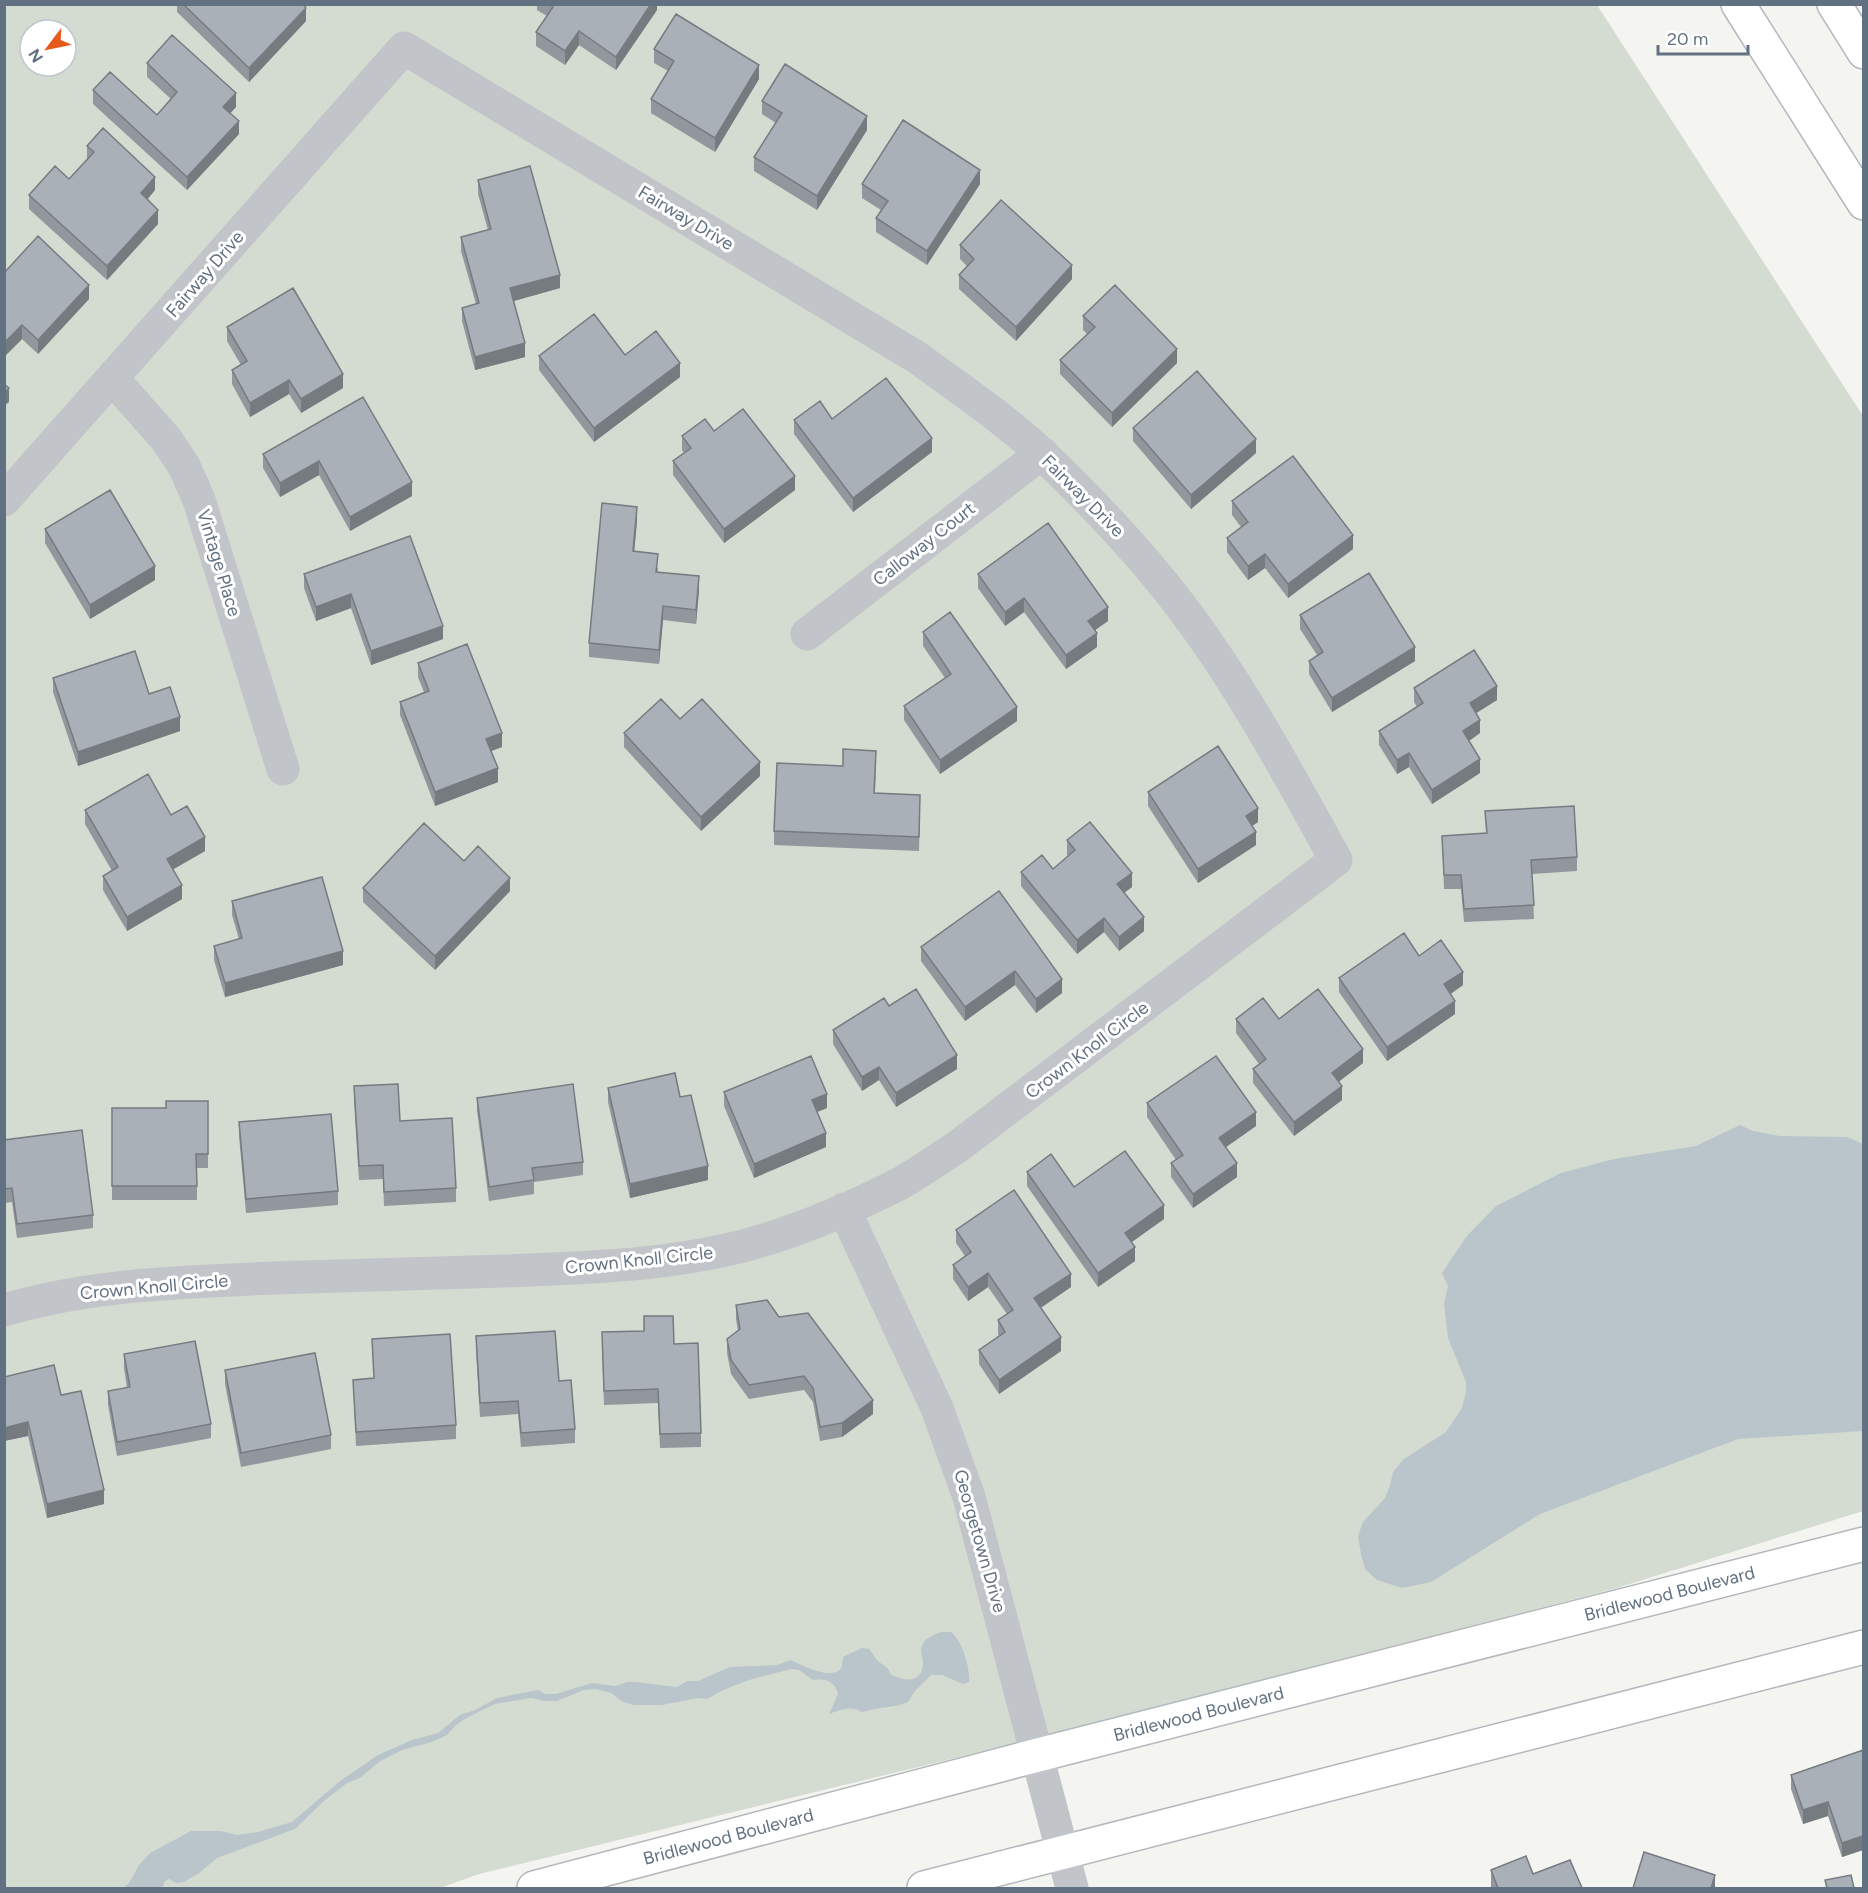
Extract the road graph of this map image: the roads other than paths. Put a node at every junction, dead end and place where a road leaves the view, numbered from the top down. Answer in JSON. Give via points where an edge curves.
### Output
{"nodes":[{"id":1,"x":1738,"y":4,"type":"edge"},
{"id":2,"x":1834,"y":4,"type":"edge"},
{"id":3,"x":1863,"y":52,"type":"edge"},
{"id":4,"x":1863,"y":203,"type":"edge"},
{"id":5,"x":113,"y":379,"type":"junction"},
{"id":6,"x":1042,"y":453,"type":"junction"},
{"id":7,"x":4,"y":500,"type":"edge"},
{"id":8,"x":807,"y":634,"type":"dead end"},
{"id":9,"x":283,"y":769,"type":"dead end"},
{"id":10,"x":1336,"y":860,"type":"joint"},
{"id":11,"x":844,"y":1209,"type":"junction"},
{"id":12,"x":4,"y":1310,"type":"edge"},
{"id":13,"x":1863,"y":1544,"type":"edge"},
{"id":14,"x":1863,"y":1647,"type":"edge"},
{"id":15,"x":1038,"y":1755,"type":"junction"},
{"id":16,"x":1063,"y":1853,"type":"junction"},
{"id":17,"x":534,"y":1888,"type":"edge"},
{"id":18,"x":924,"y":1888,"type":"edge"},
{"id":19,"x":1072,"y":1888,"type":"edge"}],
"edges":[{"from":1,"to":4,"type":"main road"},
{"from":2,"to":3,"type":"main road"},
{"from":5,"to":6,"type":"street","name":"Fairway Drive","via":[[404,48],[918,358]]},
{"from":5,"to":7,"type":"street","name":"Fairway Drive"},
{"from":5,"to":9,"type":"street","name":"Vintage Place","via":[[166,439],[184,466]]},
{"from":6,"to":8,"type":"street","name":"Calloway Court"},
{"from":6,"to":10,"type":"street","name":"Fairway Drive","via":[[1124,537],[1181,606],[1270,740]]},
{"from":10,"to":11,"type":"street","name":"Crown Knoll Circle","via":[[957,1147],[900,1183]]},
{"from":11,"to":12,"type":"street","name":"Crown Knoll Circle","via":[[788,1232],[691,1257],[558,1269],[176,1282],[74,1294]]},
{"from":11,"to":15,"type":"street","name":"Georgetown Drive","via":[[937,1408],[956,1459]]},
{"from":13,"to":15,"type":"main road","name":"Bridlewood Boulevard"},
{"from":14,"to":16,"type":"main road"},
{"from":15,"to":16,"type":"street","name":"Georgetown Drive"},
{"from":15,"to":17,"type":"main road","name":"Bridlewood Boulevard"},
{"from":16,"to":18,"type":"main road"},
{"from":16,"to":19,"type":"street","name":"Georgetown Drive"}]}
